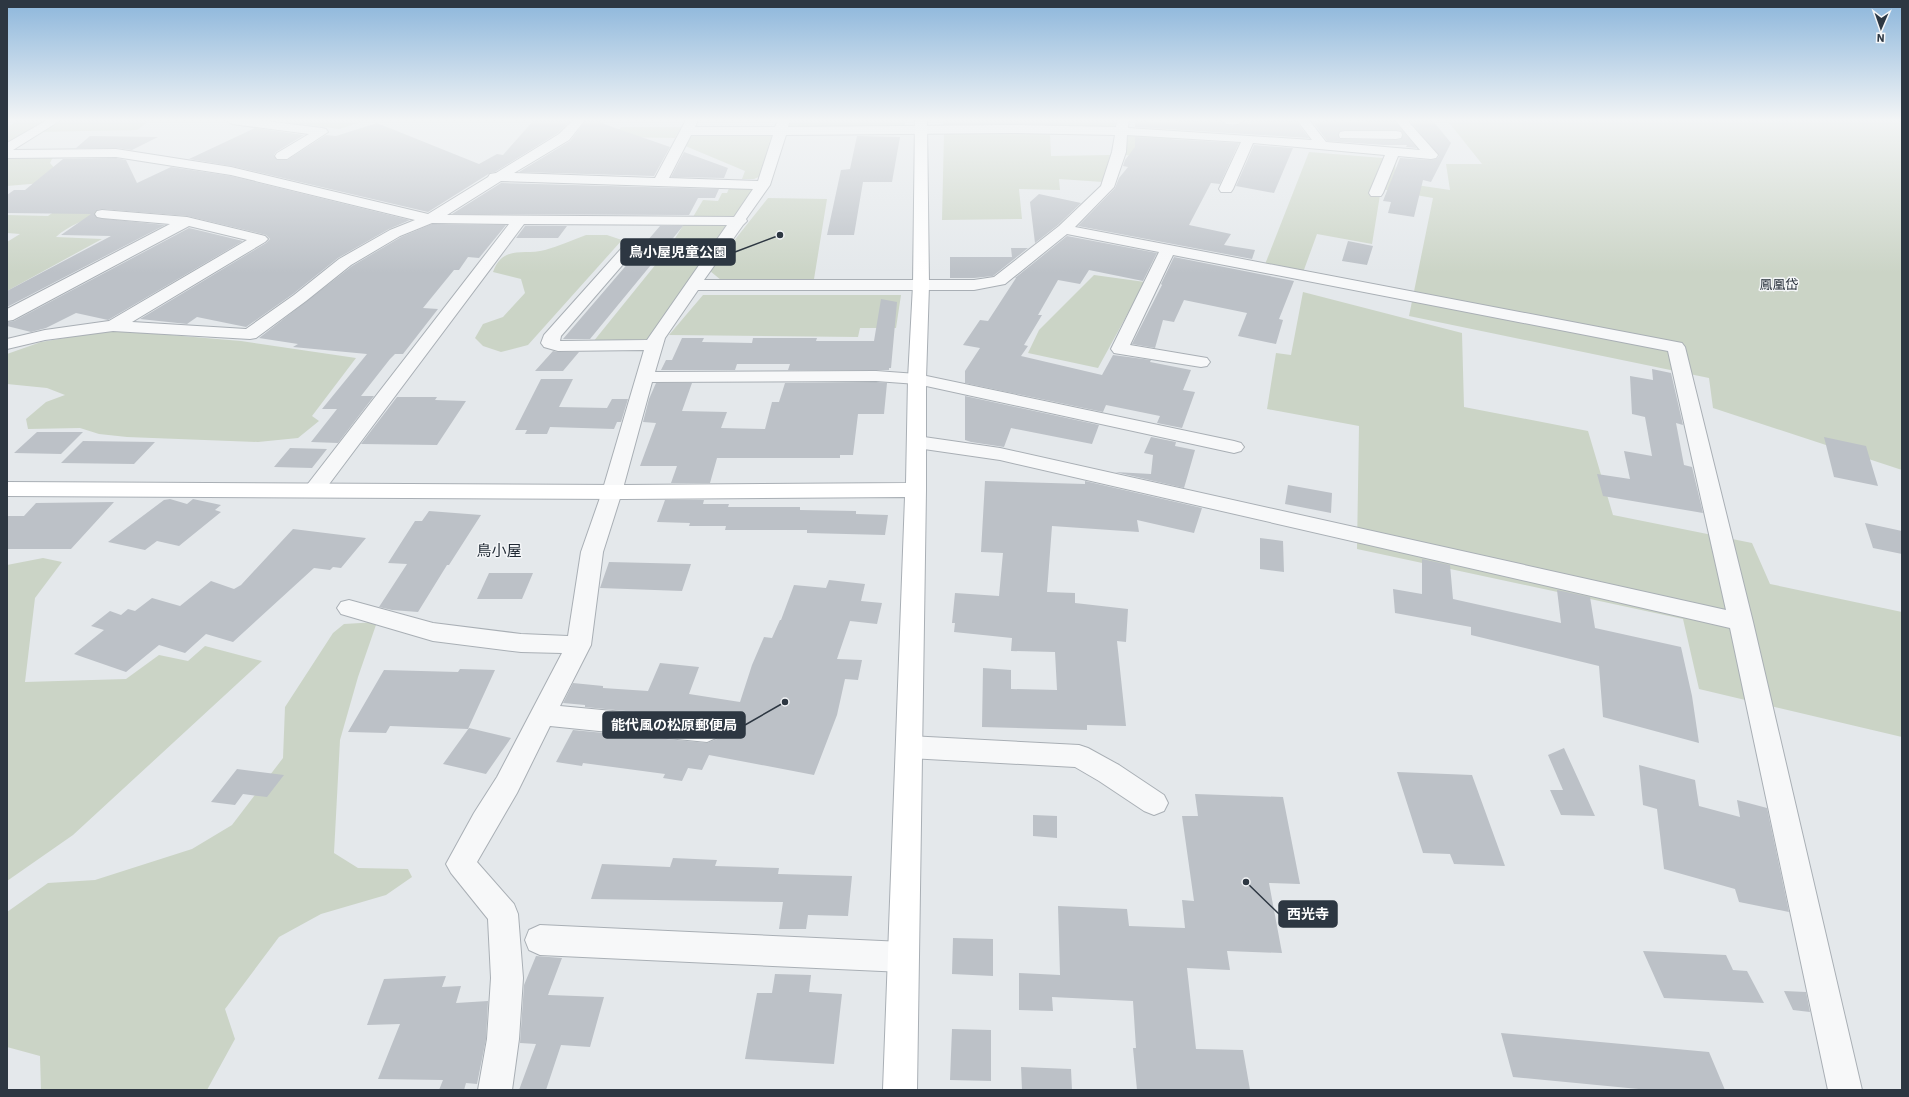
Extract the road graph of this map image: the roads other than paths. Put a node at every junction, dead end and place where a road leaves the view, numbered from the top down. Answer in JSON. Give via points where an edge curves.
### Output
{"nodes":[{"id":1,"x":232,"y":171,"type":"edge"},
{"id":2,"x":505,"y":171,"type":"edge"},
{"id":3,"x":666,"y":171,"type":"edge"},
{"id":4,"x":768,"y":171,"type":"edge"},
{"id":5,"x":921,"y":171,"type":"edge"},
{"id":6,"x":1112,"y":171,"type":"edge"},
{"id":7,"x":1234,"y":171,"type":"edge"},
{"id":8,"x":1385,"y":171,"type":"edge"},
{"id":9,"x":495,"y":177,"type":"junction"},
{"id":10,"x":660,"y":182,"type":"junction"},
{"id":11,"x":763,"y":185,"type":"junction"},
{"id":12,"x":1226,"y":189,"type":"dead end"},
{"id":13,"x":1376,"y":193,"type":"dead end"},
{"id":14,"x":102,"y":214,"type":"dead end"},
{"id":15,"x":430,"y":219,"type":"junction"},
{"id":16,"x":520,"y":219,"type":"junction"},
{"id":17,"x":187,"y":221,"type":"junction"},
{"id":18,"x":740,"y":221,"type":"junction"},
{"id":19,"x":1064,"y":229,"type":"junction"},
{"id":20,"x":633,"y":244,"type":"dead end"},
{"id":21,"x":1168,"y":249,"type":"junction"},
{"id":22,"x":921,"y":285,"type":"junction"},
{"id":23,"x":694,"y":286,"type":"junction"},
{"id":24,"x":7,"y":316,"type":"edge"},
{"id":25,"x":113,"y":326,"type":"junction"},
{"id":26,"x":7,"y":344,"type":"edge"},
{"id":27,"x":654,"y":346,"type":"junction"},
{"id":28,"x":1201,"y":362,"type":"dead end"},
{"id":29,"x":645,"y":377,"type":"junction"},
{"id":30,"x":917,"y":379,"type":"junction"},
{"id":31,"x":916,"y":442,"type":"junction"},
{"id":32,"x":1234,"y":447,"type":"dead end"},
{"id":33,"x":7,"y":490,"type":"edge"},
{"id":34,"x":314,"y":490,"type":"junction"},
{"id":35,"x":916,"y":490,"type":"junction"},
{"id":36,"x":612,"y":492,"type":"junction"},
{"id":37,"x":349,"y":608,"type":"dead end"},
{"id":38,"x":1742,"y":622,"type":"junction"},
{"id":39,"x":579,"y":645,"type":"junction"},
{"id":40,"x":543,"y":715,"type":"junction"},
{"id":41,"x":707,"y":731,"type":"dead end"},
{"id":42,"x":909,"y":747,"type":"junction"},
{"id":43,"x":1154,"y":803,"type":"dead end"},
{"id":44,"x":540,"y":940,"type":"dead end"},
{"id":45,"x":903,"y":957,"type":"junction"},
{"id":46,"x":495,"y":1090,"type":"edge"},
{"id":47,"x":900,"y":1090,"type":"edge"},
{"id":48,"x":1845,"y":1090,"type":"edge"}],
"edges":[{"from":1,"to":15,"type":"street"},
{"from":2,"to":9,"type":"street"},
{"from":3,"to":10,"type":"street"},
{"from":4,"to":11,"type":"street"},
{"from":5,"to":22,"type":"street"},
{"from":6,"to":19,"type":"street","via":[[1107,187]]},
{"from":7,"to":12,"type":"street"},
{"from":8,"to":13,"type":"street"},
{"from":9,"to":10,"type":"street"},
{"from":9,"to":15,"type":"street"},
{"from":10,"to":11,"type":"street"},
{"from":11,"to":18,"type":"street"},
{"from":14,"to":17,"type":"street"},
{"from":15,"to":16,"type":"street"},
{"from":15,"to":25,"type":"street","via":[[395,233],[345,262],[250,334]]},
{"from":16,"to":18,"type":"street"},
{"from":16,"to":34,"type":"street"},
{"from":17,"to":24,"type":"street"},
{"from":17,"to":25,"type":"street","via":[[260,239]]},
{"from":18,"to":23,"type":"street"},
{"from":19,"to":21,"type":"street"},
{"from":19,"to":22,"type":"street","via":[[999,281],[974,285]]},
{"from":20,"to":27,"type":"street","via":[[553,335],[550,343],[558,346]]},
{"from":21,"to":28,"type":"street","via":[[1120,349]]},
{"from":21,"to":38,"type":"street","via":[[1676,347]]},
{"from":22,"to":23,"type":"street"},
{"from":22,"to":30,"type":"street"},
{"from":23,"to":27,"type":"street","via":[[656,338]]},
{"from":25,"to":26,"type":"street","via":[[45,335]]},
{"from":27,"to":29,"type":"street"},
{"from":29,"to":30,"type":"street","via":[[876,376]]},
{"from":29,"to":36,"type":"street"},
{"from":30,"to":31,"type":"street"},
{"from":30,"to":32,"type":"street"},
{"from":31,"to":35,"type":"street"},
{"from":31,"to":38,"type":"street","via":[[1000,454]]},
{"from":33,"to":34,"type":"street"},
{"from":34,"to":36,"type":"street"},
{"from":35,"to":36,"type":"street"},
{"from":35,"to":42,"type":"street"},
{"from":36,"to":39,"type":"street","via":[[592,552]]},
{"from":37,"to":39,"type":"street","via":[[433,632],[522,643]]},
{"from":38,"to":48,"type":"street"},
{"from":39,"to":40,"type":"street"},
{"from":40,"to":41,"type":"street"},
{"from":40,"to":46,"type":"street","via":[[507,785],[461,864],[503,914],[506,978],[503,1039]]},
{"from":42,"to":43,"type":"street","via":[[1079,756]]},
{"from":42,"to":45,"type":"street"},
{"from":44,"to":45,"type":"street"},
{"from":45,"to":47,"type":"street"}]}
